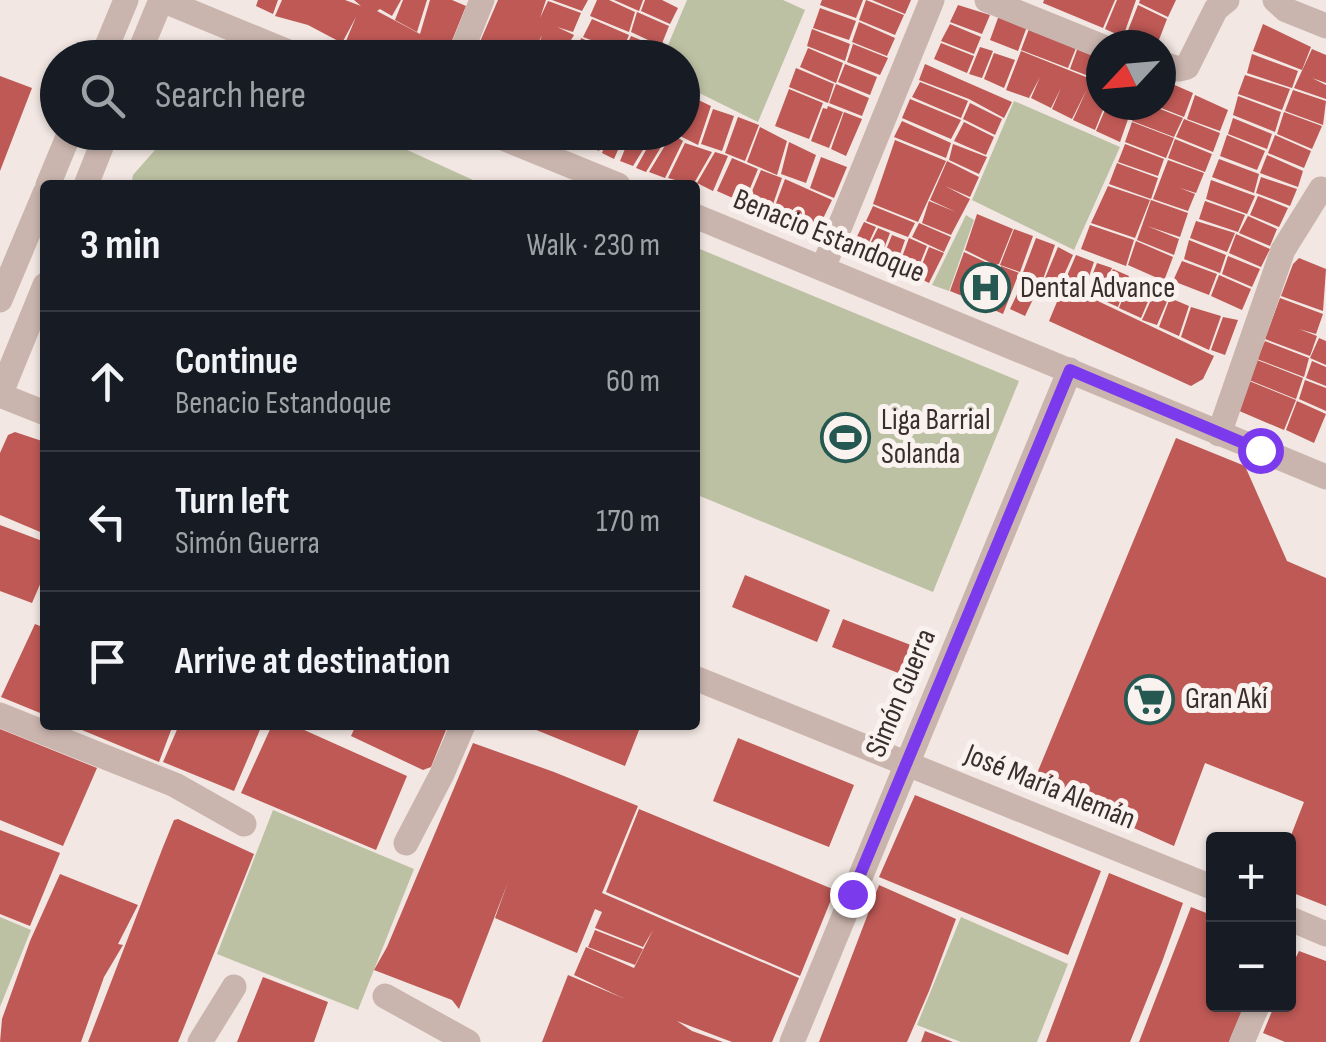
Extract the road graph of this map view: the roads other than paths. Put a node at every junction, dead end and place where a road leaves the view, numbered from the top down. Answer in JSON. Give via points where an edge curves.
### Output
{"nodes":[{"id":1,"x":126,"y":0,"type":"edge"},
{"id":2,"x":161,"y":0,"type":"edge"},
{"id":3,"x":482,"y":0,"type":"edge"},
{"id":4,"x":932,"y":0,"type":"edge"},
{"id":5,"x":987,"y":0,"type":"edge"},
{"id":6,"x":1227,"y":0,"type":"edge"},
{"id":7,"x":1276,"y":0,"type":"edge"},
{"id":8,"x":1326,"y":26,"type":"edge"},
{"id":9,"x":109,"y":40,"type":"edge"},
{"id":10,"x":144,"y":40,"type":"edge"},
{"id":11,"x":259,"y":40,"type":"edge"},
{"id":12,"x":466,"y":40,"type":"edge"},
{"id":13,"x":1086,"y":40,"type":"edge"},
{"id":14,"x":1176,"y":68,"type":"edge"},
{"id":15,"x":63,"y":150,"type":"edge"},
{"id":16,"x":100,"y":150,"type":"edge"},
{"id":17,"x":532,"y":150,"type":"edge"},
{"id":18,"x":50,"y":180,"type":"edge"},
{"id":19,"x":88,"y":180,"type":"edge"},
{"id":20,"x":606,"y":180,"type":"edge"},
{"id":21,"x":1321,"y":188,"type":"dead end"},
{"id":22,"x":40,"y":205,"type":"edge"},
{"id":23,"x":700,"y":218,"type":"edge"},
{"id":24,"x":822,"y":268,"type":"junction"},
{"id":25,"x":40,"y":297,"type":"edge"},
{"id":26,"x":0,"y":300,"type":"edge"},
{"id":27,"x":1070,"y":370,"type":"junction"},
{"id":28,"x":0,"y":395,"type":"edge"},
{"id":29,"x":40,"y":411,"type":"edge"},
{"id":30,"x":1218,"y":434,"type":"junction"},
{"id":31,"x":1326,"y":477,"type":"edge"},
{"id":32,"x":700,"y":680,"type":"edge"},
{"id":33,"x":0,"y":714,"type":"edge"},
{"id":34,"x":461,"y":730,"type":"edge"},
{"id":35,"x":906,"y":764,"type":"junction"},
{"id":36,"x":244,"y":824,"type":"dead end"},
{"id":37,"x":406,"y":843,"type":"dead end"},
{"id":38,"x":1206,"y":885,"type":"edge"},
{"id":39,"x":1296,"y":926,"type":"edge"},
{"id":40,"x":1326,"y":934,"type":"edge"},
{"id":41,"x":234,"y":986,"type":"dead end"},
{"id":42,"x":385,"y":996,"type":"dead end"},
{"id":43,"x":1255,"y":1012,"type":"edge"},
{"id":44,"x":200,"y":1042,"type":"edge"},
{"id":45,"x":468,"y":1042,"type":"edge"},
{"id":46,"x":792,"y":1042,"type":"edge"},
{"id":47,"x":1242,"y":1042,"type":"edge"}],
"edges":[{"from":1,"to":9,"type":"street"},
{"from":2,"to":10,"type":"street"},
{"from":2,"to":11,"type":"street"},
{"from":3,"to":12,"type":"street"},
{"from":4,"to":24,"type":"street"},
{"from":5,"to":13,"type":"street"},
{"from":6,"to":14,"type":"street","via":[[1187,67]]},
{"from":7,"to":8,"type":"street"},
{"from":15,"to":18,"type":"street"},
{"from":16,"to":19,"type":"street"},
{"from":17,"to":20,"type":"street"},
{"from":21,"to":30,"type":"street","via":[[1283,250]]},
{"from":22,"to":26,"type":"street"},
{"from":23,"to":24,"type":"street","name":"Benacio Estandoque"},
{"from":24,"to":27,"type":"street","name":"Benacio Estandoque"},
{"from":25,"to":28,"type":"street"},
{"from":27,"to":30,"type":"street","name":"Benacio Estandoque"},
{"from":27,"to":35,"type":"street","name":"Simón Guerra"},
{"from":28,"to":29,"type":"street"},
{"from":30,"to":31,"type":"street","name":"Benacio Estandoque"},
{"from":32,"to":35,"type":"street","name":"José María Alemán"},
{"from":33,"to":36,"type":"street","via":[[175,785]]},
{"from":34,"to":37,"type":"street"},
{"from":35,"to":38,"type":"street","name":"José María Alemán"},
{"from":35,"to":46,"type":"street","name":"Simón Guerra"},
{"from":39,"to":40,"type":"street"},
{"from":41,"to":44,"type":"street"},
{"from":42,"to":45,"type":"street"},
{"from":43,"to":47,"type":"street"}]}
